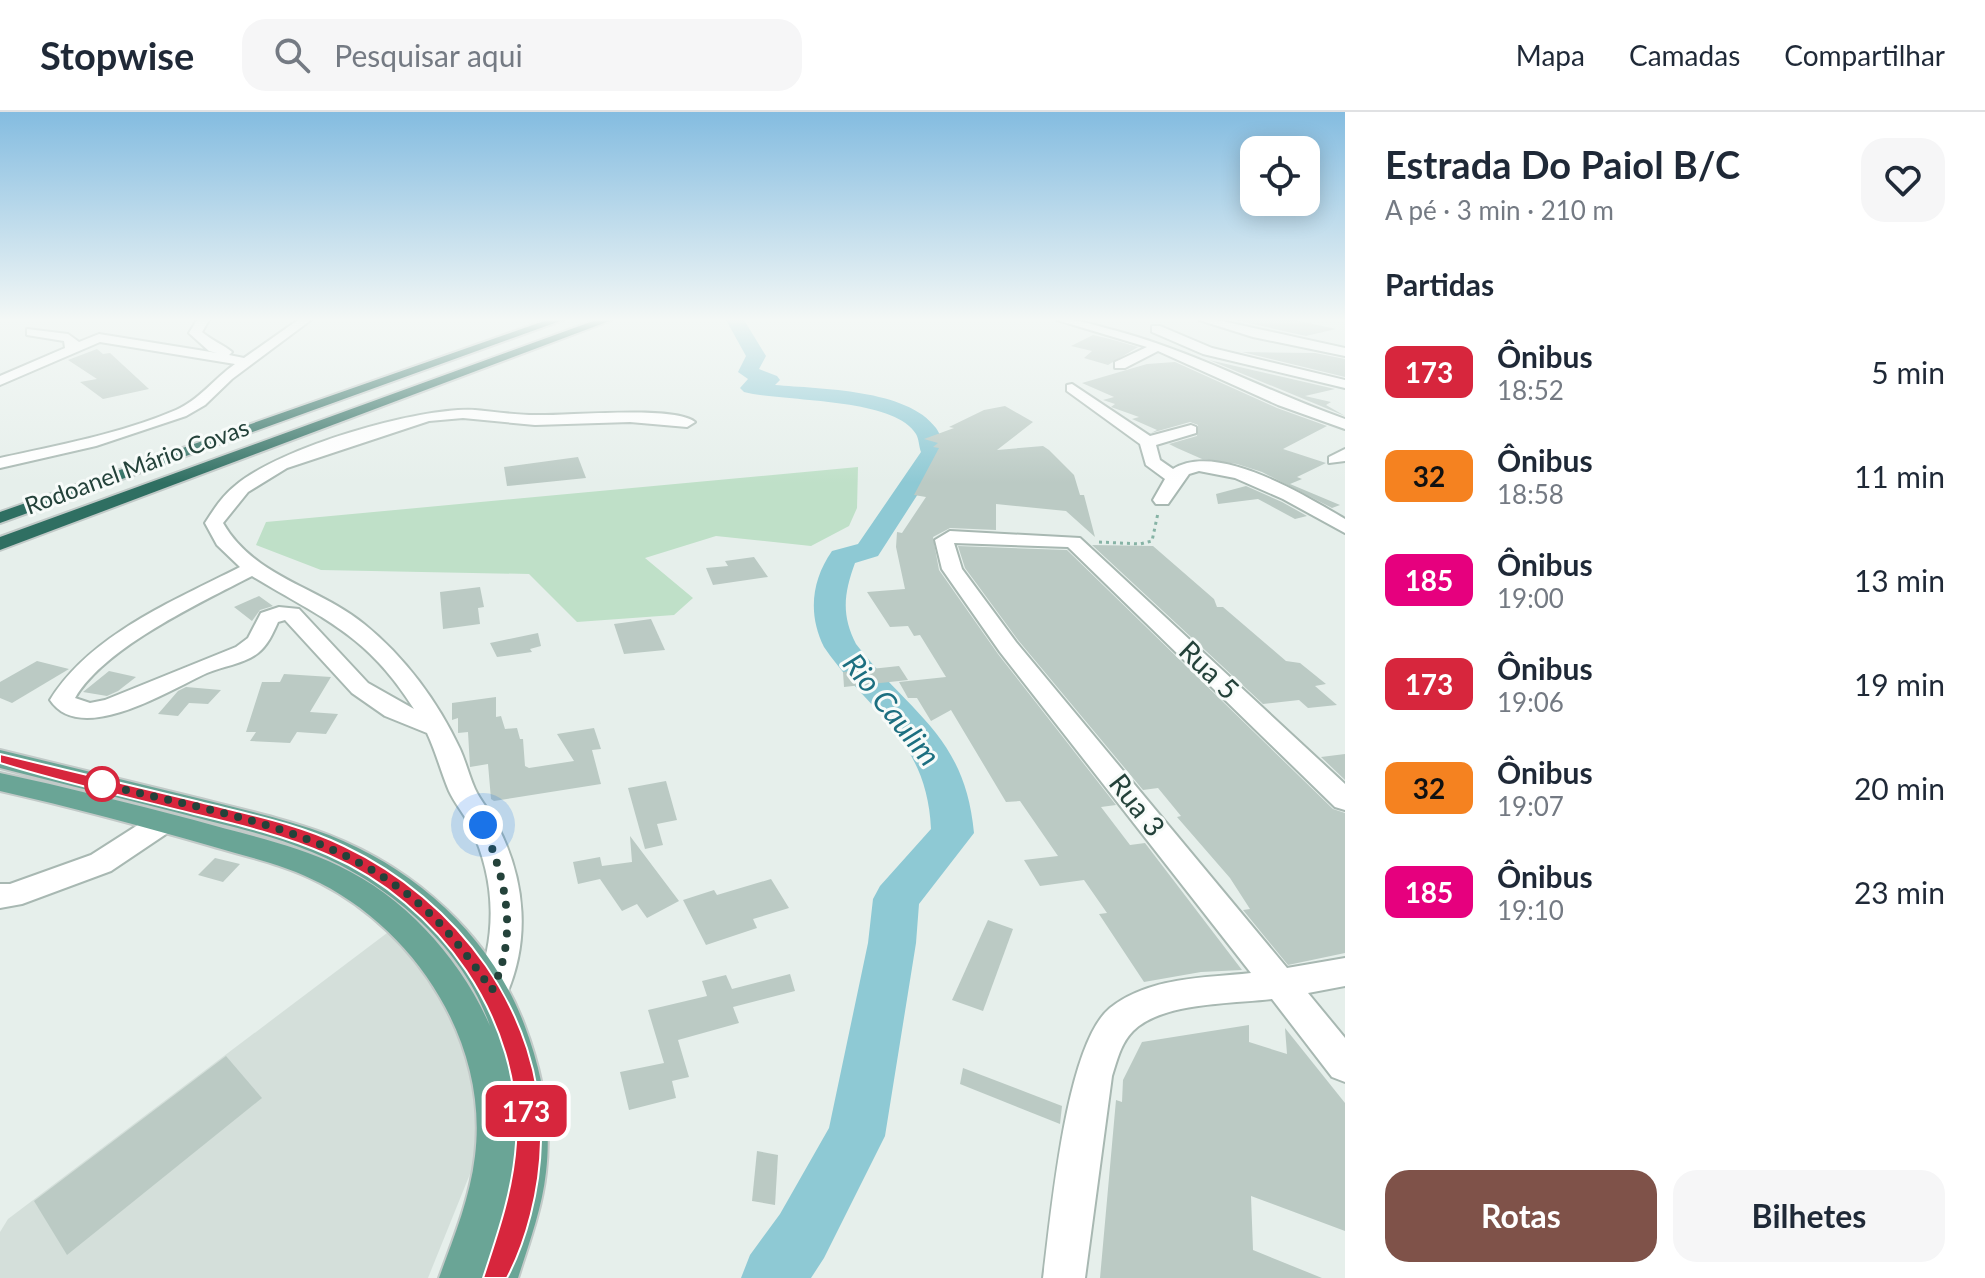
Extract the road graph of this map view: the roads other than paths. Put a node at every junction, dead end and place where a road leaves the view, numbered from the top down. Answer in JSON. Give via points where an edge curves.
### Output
{"nodes":[{"id":1,"x":232,"y":374,"type":"edge"},
{"id":2,"x":404,"y":374,"type":"edge"},
{"id":3,"x":459,"y":374,"type":"edge"},
{"id":4,"x":1222,"y":374,"type":"edge"},
{"id":5,"x":1306,"y":374,"type":"edge"},
{"id":6,"x":1345,"y":384,"type":"edge"},
{"id":7,"x":1072,"y":388,"type":"dead end"},
{"id":8,"x":1155,"y":420,"type":"dead end"},
{"id":9,"x":687,"y":422,"type":"dead end"},
{"id":10,"x":1345,"y":424,"type":"edge"},
{"id":11,"x":1147,"y":442,"type":"junction"},
{"id":12,"x":0,"y":463,"type":"edge"},
{"id":13,"x":1174,"y":478,"type":"junction"},
{"id":14,"x":1162,"y":500,"type":"road end"},
{"id":15,"x":0,"y":518,"type":"edge"},
{"id":16,"x":1345,"y":527,"type":"edge"},
{"id":17,"x":1073,"y":542,"type":"joint"},
{"id":18,"x":0,"y":544,"type":"edge"},
{"id":19,"x":254,"y":567,"type":"junction"},
{"id":20,"x":435,"y":725,"type":"junction"},
{"id":21,"x":2,"y":779,"type":"edge"},
{"id":22,"x":1345,"y":800,"type":"edge"},
{"id":23,"x":162,"y":823,"type":"junction"},
{"id":24,"x":0,"y":896,"type":"edge"},
{"id":25,"x":1345,"y":972,"type":"edge"},
{"id":26,"x":1279,"y":984,"type":"junction"},
{"id":27,"x":492,"y":990,"type":"junction"},
{"id":28,"x":1345,"y":1065,"type":"edge"},
{"id":29,"x":460,"y":1278,"type":"edge"},
{"id":30,"x":497,"y":1278,"type":"edge"},
{"id":31,"x":1064,"y":1278,"type":"edge"}],
"edges":[{"from":1,"to":12,"type":"street","via":[[192,408],[61,451]]},
{"from":2,"to":15,"type":"highway","name":"Rodoanel Mário Covas"},
{"from":3,"to":18,"type":"highway","name":"Rodoanel Mário Covas"},
{"from":4,"to":10,"type":"street"},
{"from":5,"to":6,"type":"street"},
{"from":7,"to":11,"type":"street"},
{"from":8,"to":11,"type":"street","via":[[1187,431]]},
{"from":9,"to":19,"type":"street","via":[[646,416],[530,420],[453,413],[324,448],[245,487],[219,513],[214,523],[221,540]]},
{"from":11,"to":13,"type":"street","via":[[1152,462]]},
{"from":13,"to":14,"type":"street"},
{"from":13,"to":16,"type":"street","via":[[1190,467],[1229,471],[1293,496]]},
{"from":17,"to":22,"type":"street","name":"Rua 5"},
{"from":17,"to":26,"type":"street","name":"Rua 3","via":[[945,538],[952,569],[1000,636]]},
{"from":19,"to":20,"type":"street","via":[[371,641]]},
{"from":19,"to":20,"type":"street","via":[[115,647],[80,675],[62,700],[67,706],[95,710],[139,696],[248,649],[269,618],[286,613],[360,688],[394,711]]},
{"from":20,"to":27,"type":"street","via":[[483,825],[501,878],[508,950]]},
{"from":21,"to":23,"type":"main road"},
{"from":21,"to":27,"type":"main road","via":[[282,829],[337,851],[425,909],[460,944]]},
{"from":23,"to":24,"type":"street","via":[[101,863]]},
{"from":23,"to":29,"type":"main road","via":[[287,858],[340,880],[384,910],[426,952],[466,1006],[495,1095],[496,1140],[491,1179]]},
{"from":25,"to":26,"type":"street"},
{"from":26,"to":28,"type":"street","name":"Rua 3"},
{"from":26,"to":31,"type":"street","via":[[1180,995],[1149,1003],[1121,1020],[1103,1046],[1094,1076]]},
{"from":27,"to":30,"type":"main road","via":[[524,1088],[529,1140],[523,1196]]}]}
